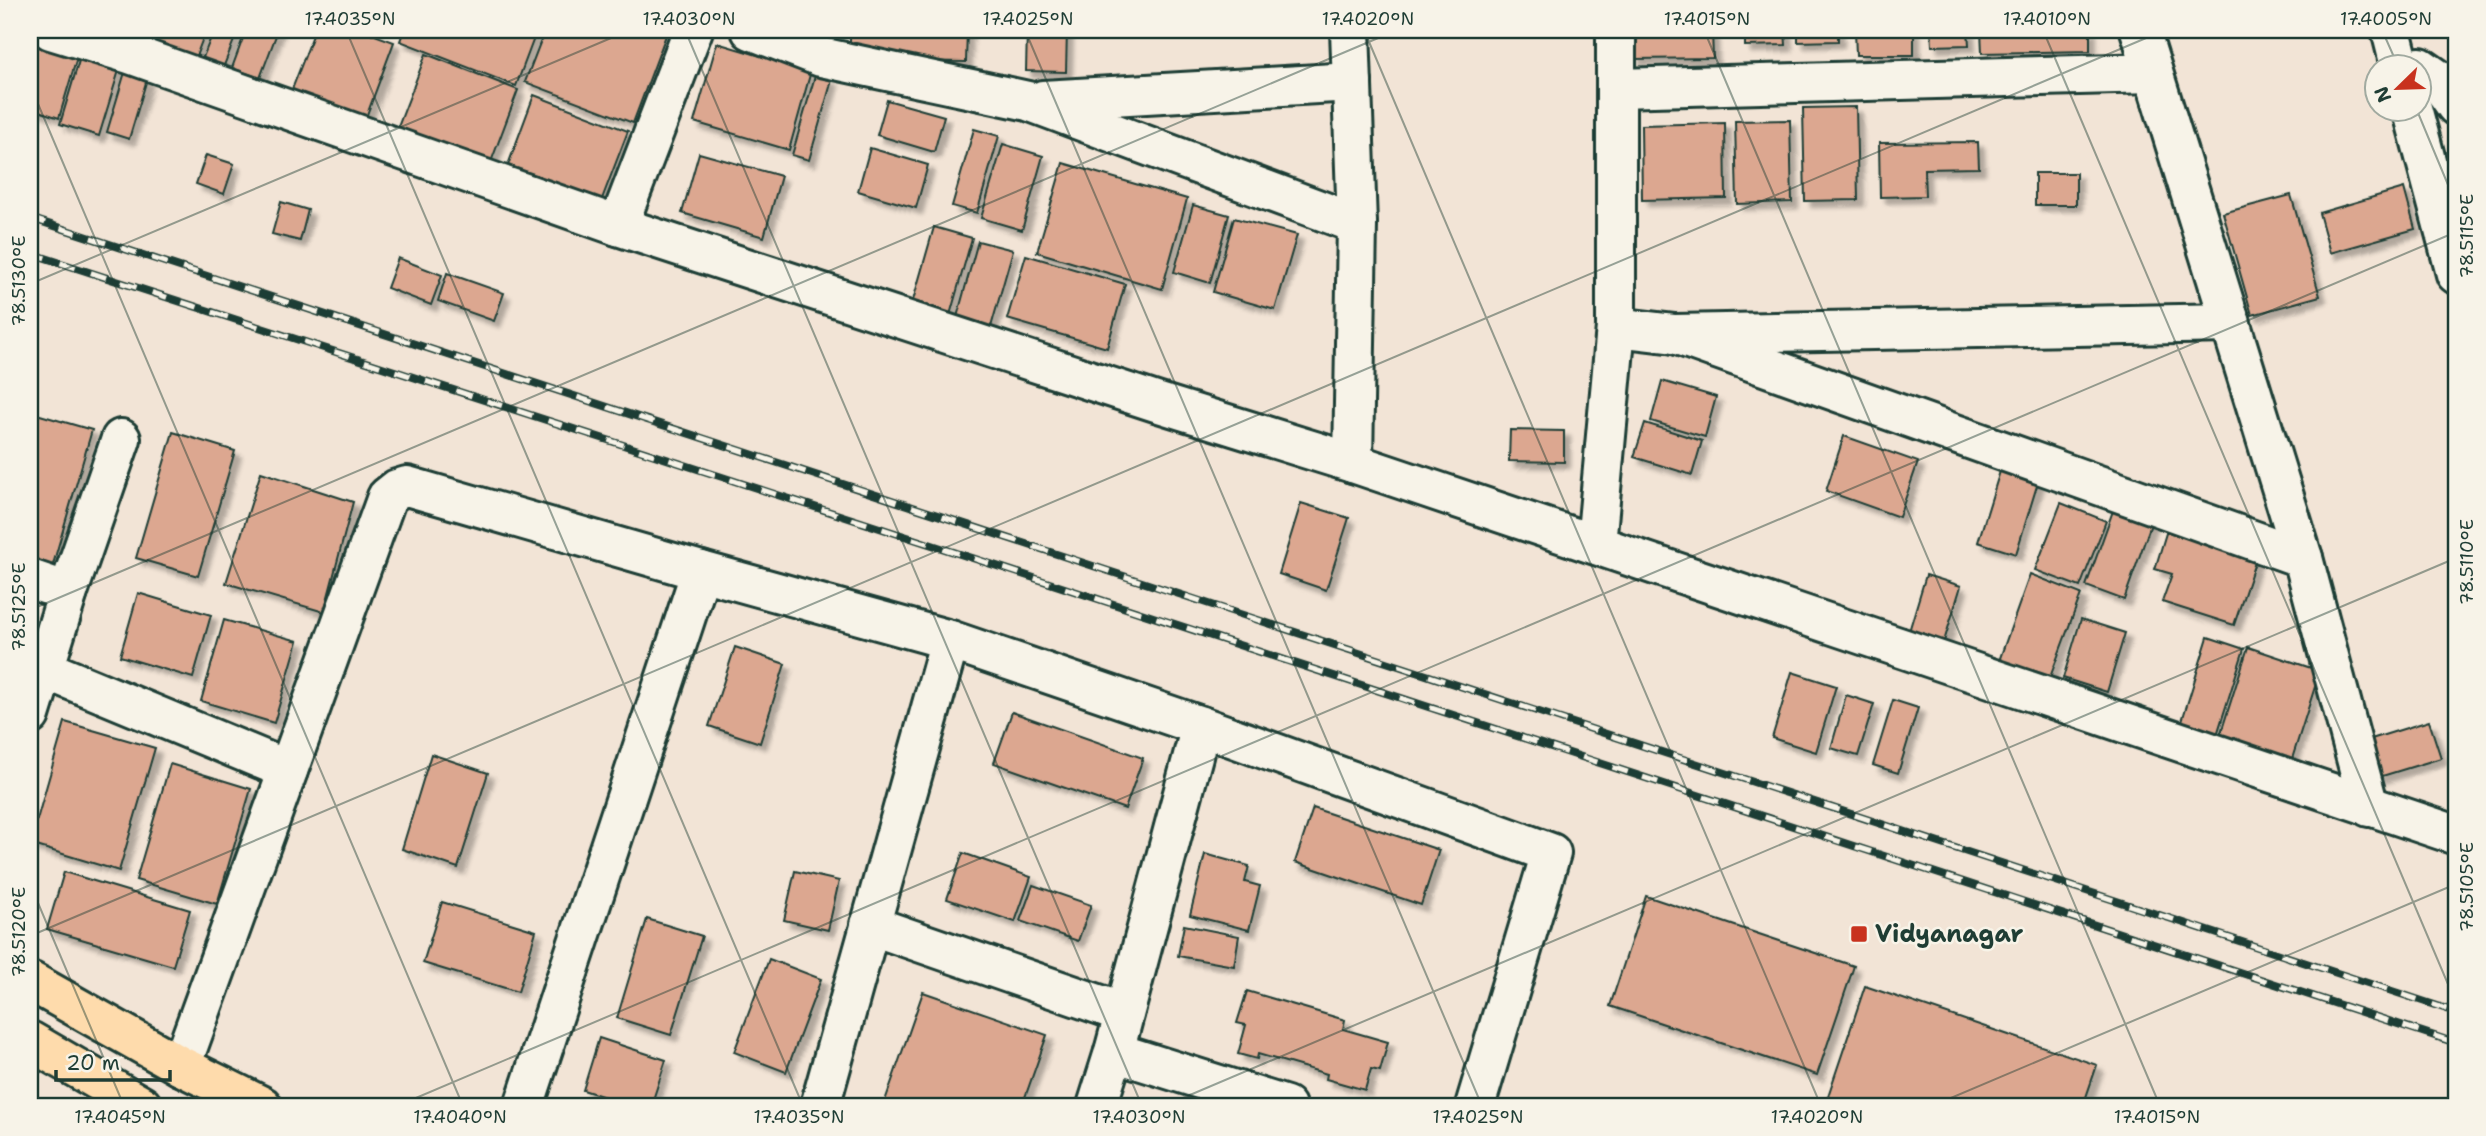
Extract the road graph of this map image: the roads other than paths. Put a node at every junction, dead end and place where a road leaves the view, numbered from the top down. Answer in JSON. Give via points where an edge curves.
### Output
{"nodes":[{"id":1,"x":51,"y":30,"type":"edge"},
{"id":2,"x":693,"y":30,"type":"edge"},
{"id":3,"x":751,"y":30,"type":"edge"},
{"id":4,"x":1350,"y":30,"type":"edge"},
{"id":5,"x":1616,"y":30,"type":"edge"},
{"id":6,"x":2140,"y":30,"type":"edge"},
{"id":7,"x":134,"y":42,"type":"edge"},
{"id":8,"x":821,"y":43,"type":"edge"},
{"id":9,"x":2153,"y":73,"type":"junction"},
{"id":10,"x":2434,"y":77,"type":"edge"},
{"id":11,"x":1352,"y":82,"type":"junction"},
{"id":12,"x":1617,"y":88,"type":"junction"},
{"id":13,"x":1028,"y":101,"type":"junction"},
{"id":14,"x":2456,"y":106,"type":"edge"},
{"id":15,"x":2416,"y":122,"type":"edge"},
{"id":16,"x":1357,"y":223,"type":"junction"},
{"id":17,"x":618,"y":226,"type":"junction"},
{"id":18,"x":2456,"y":274,"type":"edge"},
{"id":19,"x":2231,"y":323,"type":"junction"},
{"id":20,"x":1616,"y":327,"type":"junction"},
{"id":21,"x":1675,"y":334,"type":"junction"},
{"id":22,"x":121,"y":439,"type":"dead end"},
{"id":23,"x":1353,"y":463,"type":"junction"},
{"id":24,"x":1596,"y":544,"type":"junction"},
{"id":25,"x":2303,"y":558,"type":"junction"},
{"id":26,"x":701,"y":571,"type":"junction"},
{"id":27,"x":30,"y":579,"type":"edge"},
{"id":28,"x":68,"y":592,"type":"junction"},
{"id":29,"x":950,"y":639,"type":"junction"},
{"id":30,"x":44,"y":669,"type":"junction"},
{"id":31,"x":30,"y":715,"type":"edge"},
{"id":32,"x":1201,"y":726,"type":"junction"},
{"id":33,"x":288,"y":770,"type":"junction"},
{"id":34,"x":2369,"y":807,"type":"junction"},
{"id":35,"x":2456,"y":835,"type":"edge"},
{"id":36,"x":870,"y":925,"type":"junction"},
{"id":37,"x":30,"y":981,"type":"edge"},
{"id":38,"x":1124,"y":1013,"type":"junction"},
{"id":39,"x":30,"y":1041,"type":"edge"},
{"id":40,"x":1114,"y":1052,"type":"junction"},
{"id":41,"x":181,"y":1066,"type":"junction"},
{"id":42,"x":142,"y":1106,"type":"edge"},
{"id":43,"x":262,"y":1106,"type":"edge"},
{"id":44,"x":524,"y":1106,"type":"edge"},
{"id":45,"x":820,"y":1106,"type":"edge"},
{"id":46,"x":1097,"y":1106,"type":"edge"},
{"id":47,"x":1286,"y":1106,"type":"edge"},
{"id":48,"x":1475,"y":1106,"type":"edge"}],
"edges":[{"from":1,"to":7,"type":"street"},
{"from":2,"to":17,"type":"street"},
{"from":3,"to":8,"type":"street"},
{"from":4,"to":11,"type":"street"},
{"from":5,"to":12,"type":"street"},
{"from":6,"to":9,"type":"street"},
{"from":7,"to":17,"type":"street"},
{"from":8,"to":13,"type":"street"},
{"from":9,"to":12,"type":"street"},
{"from":9,"to":19,"type":"street"},
{"from":10,"to":14,"type":"street"},
{"from":11,"to":13,"type":"street"},
{"from":11,"to":16,"type":"street"},
{"from":12,"to":20,"type":"street"},
{"from":13,"to":16,"type":"street"},
{"from":15,"to":18,"type":"street"},
{"from":16,"to":23,"type":"street"},
{"from":17,"to":23,"type":"street"},
{"from":19,"to":21,"type":"street"},
{"from":19,"to":25,"type":"street"},
{"from":20,"to":21,"type":"street"},
{"from":20,"to":24,"type":"street"},
{"from":21,"to":25,"type":"street"},
{"from":22,"to":28,"type":"street"},
{"from":23,"to":24,"type":"street"},
{"from":24,"to":34,"type":"street"},
{"from":25,"to":34,"type":"street"},
{"from":26,"to":29,"type":"street"},
{"from":26,"to":33,"type":"street","via":[[407,486],[397,489],[387,497]]},
{"from":26,"to":44,"type":"street"},
{"from":27,"to":28,"type":"street"},
{"from":28,"to":30,"type":"street"},
{"from":29,"to":32,"type":"street"},
{"from":29,"to":36,"type":"street"},
{"from":30,"to":31,"type":"street"},
{"from":30,"to":33,"type":"street"},
{"from":32,"to":38,"type":"street"},
{"from":32,"to":48,"type":"street","via":[[1551,853]]},
{"from":33,"to":41,"type":"street"},
{"from":34,"to":35,"type":"street"},
{"from":36,"to":38,"type":"street"},
{"from":36,"to":45,"type":"street"},
{"from":37,"to":41,"type":"main road"},
{"from":38,"to":40,"type":"street"},
{"from":39,"to":42,"type":"main road"},
{"from":40,"to":46,"type":"street"},
{"from":40,"to":47,"type":"street"},
{"from":41,"to":43,"type":"main road"}]}
